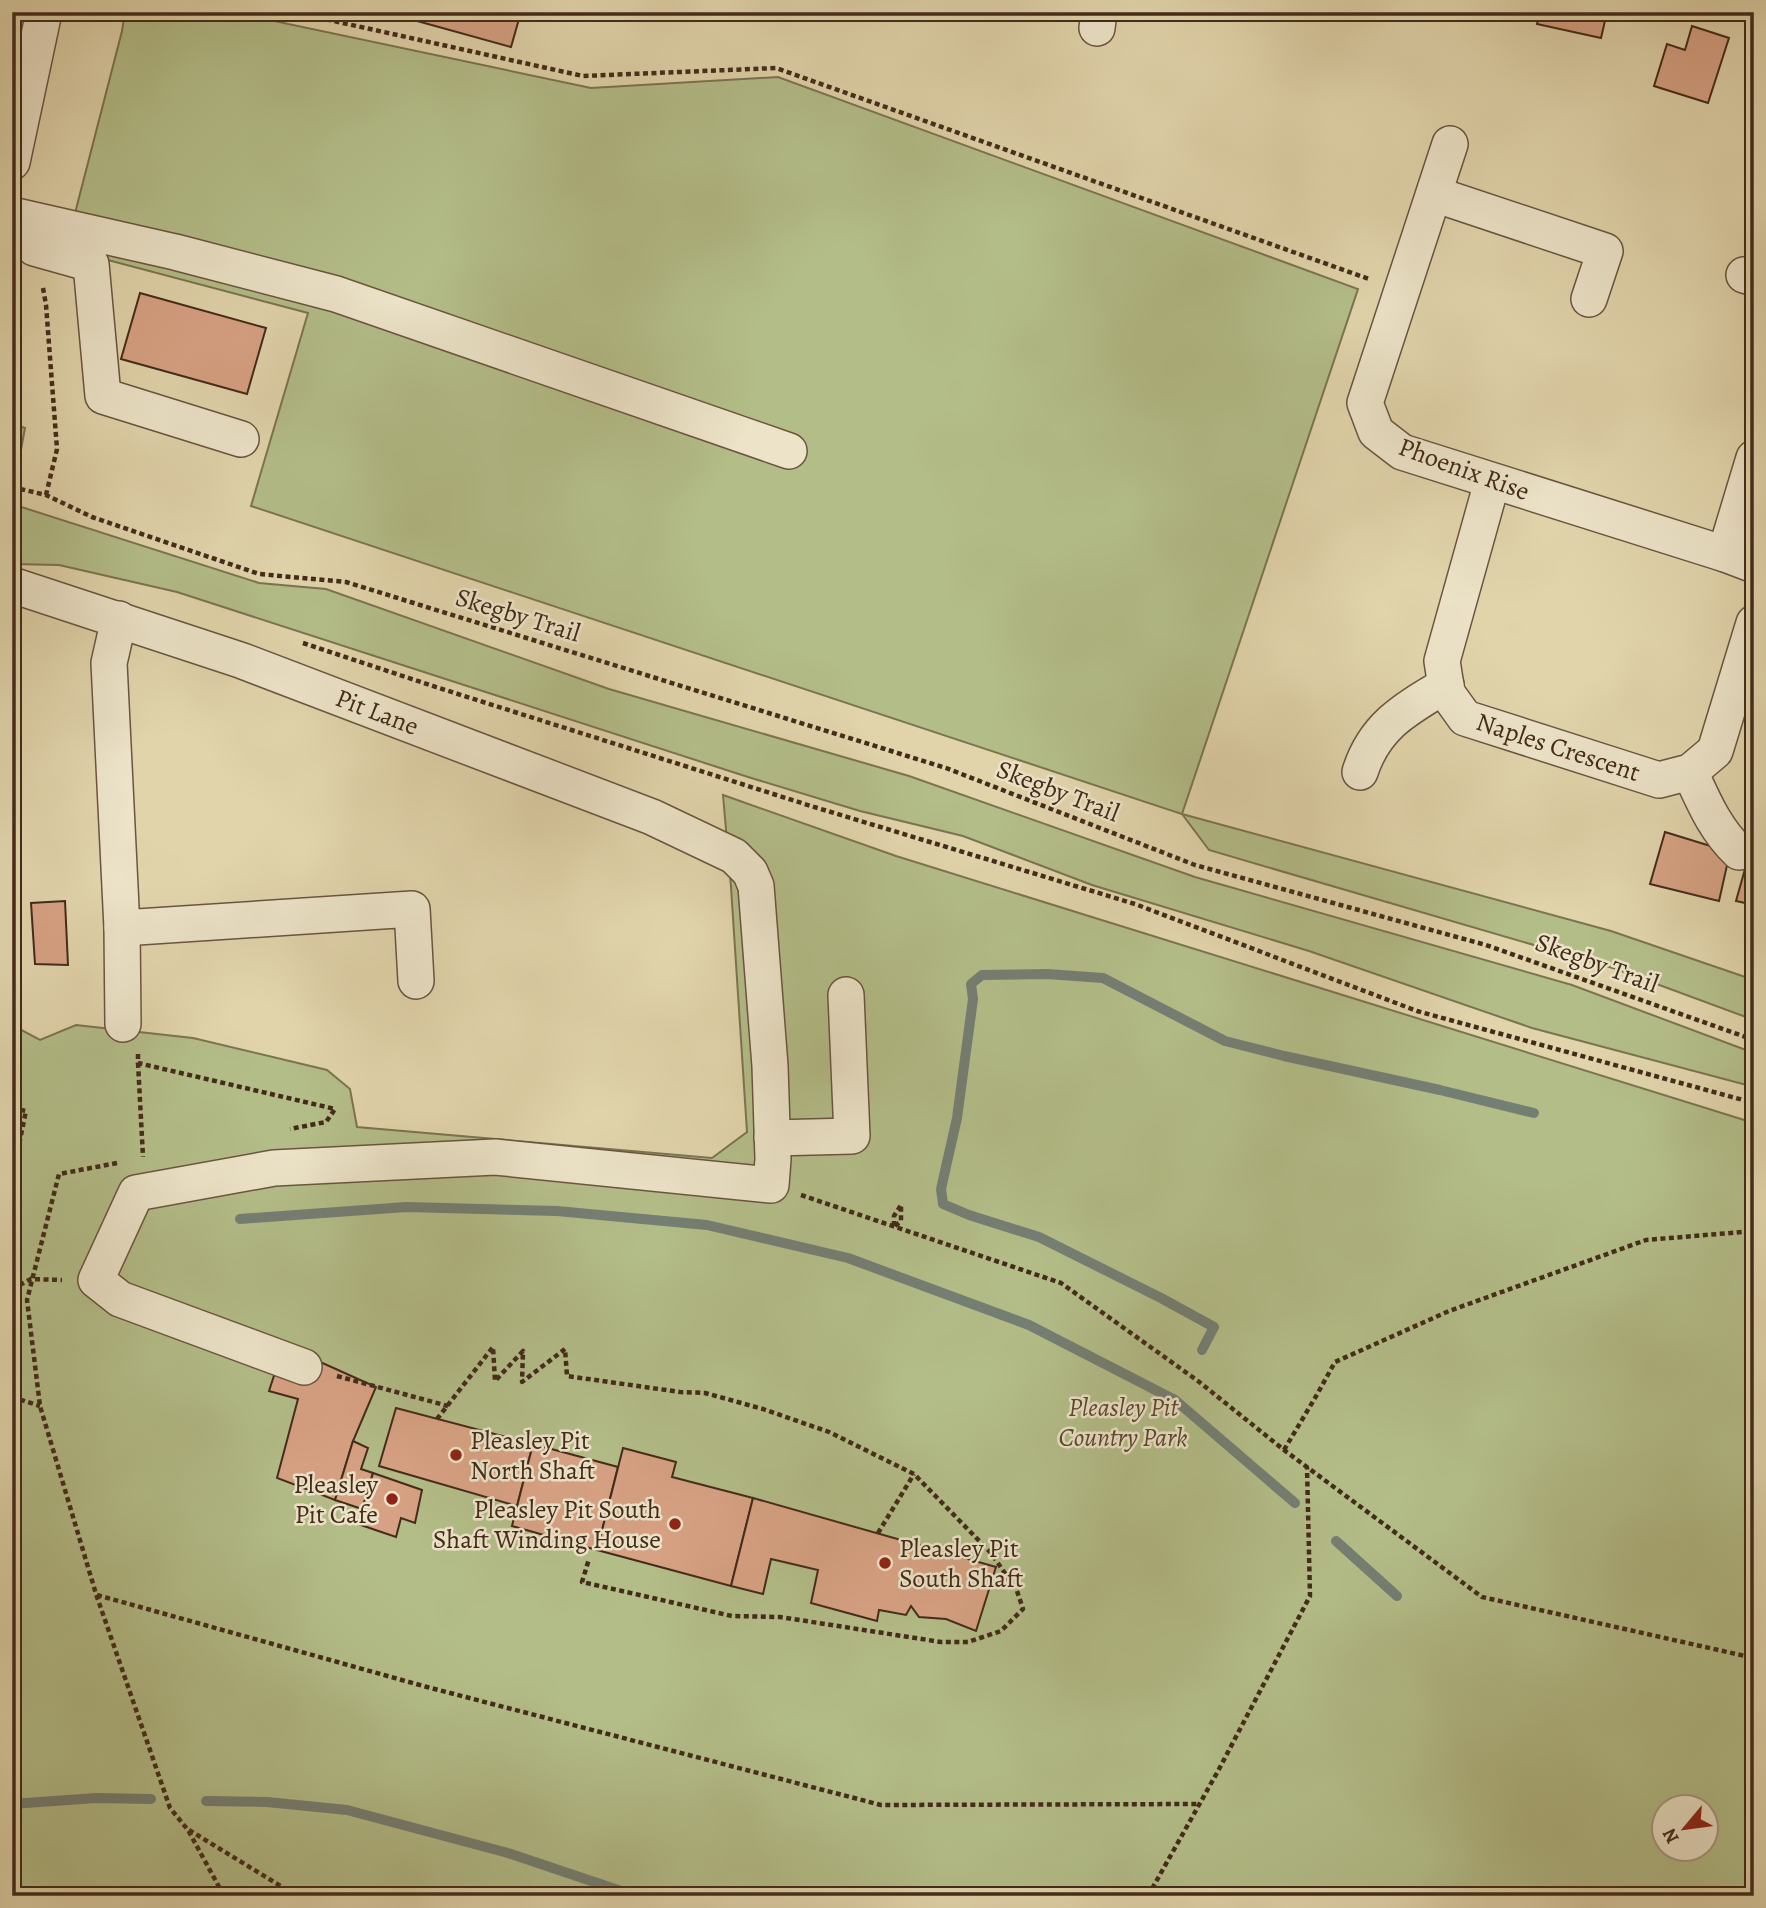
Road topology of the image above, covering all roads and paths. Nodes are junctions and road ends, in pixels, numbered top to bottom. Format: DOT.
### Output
graph roads {
  1 [pos="44,12"];
  2 [pos="293,12"];
  3 [pos="1450,144"];
  4 [pos="12,162"];
  5 [pos="1434,194"];
  6 [pos="12,215"];
  7 [pos="23,236"];
  8 [pos="1401,291"];
  9 [pos="1589,299"];
  10 [pos="241,439"];
  11 [pos="789,451"];
  12 [pos="1754,458"];
  13 [pos="1492,482"];
  14 [pos="12,487"];
  15 [pos="46,495"];
  16 [pos="1739,559"];
  17 [pos="12,585"];
  18 [pos="119,619"];
  19 [pos="1754,623"];
  20 [pos="295,640"];
  21 [pos="1446,685"];
  22 [pos="1360,772"];
  23 [pos="1690,772"];
  24 [pos="1739,852"];
  25 [pos="121,928"];
  26 [pos="416,981"];
  27 [pos="846,995"];
  28 [pos="123,1024"];
  29 [pos="1754,1040"];
  30 [pos="138,1063"];
  31 [pos="1754,1104"];
  32 [pos="12,1108"];
  33 [pos="287,1130"];
  34 [pos="772,1138"];
  35 [pos="156,1155"];
  36 [pos="143,1158"];
  37 [pos="131,1160"];
  38 [pos="119,1163"];
  39 [pos="12,1178"];
  40 [pos="771,1185"];
  41 [pos="1754,1231"];
  42 [pos="31,1279"];
  43 [pos="96,1280"];
  44 [pos="12,1289"];
  45 [pos="304,1367"];
  46 [pos="12,1397"];
  47 [pos="40,1406"];
  48 [pos="448,1406"];
  49 [pos="437,1419"];
  50 [pos="1284,1450"];
  51 [pos="1307,1467"];
  52 [pos="914,1474"];
  53 [pos="878,1534"];
  54 [pos="589,1559"];
  55 [pos="96,1594"];
  56 [pos="1754,1658"];
  57 [pos="1199,1804"];
  58 [pos="188,1830"];
  59 [pos="224,1896"];
  60 [pos="297,1896"];
  61 [pos="1148,1896"];
  1 -- 4 [label="street"];
  2 -- 8 [label="path"];
  3 -- 5 [label="street, Phoenix Rise"];
  5 -- 8 [label="street, Phoenix Rise"];
  5 -- 9 [label="street"];
  6 -- 11 [label="street"];
  7 -- 10 [label="street"];
  7 -- 15 [label="path"];
  8 -- 13 [label="street, Phoenix Rise"];
  12 -- 16 [label="street"];
  13 -- 16 [label="street, Phoenix Rise"];
  13 -- 21 [label="street, Naples Crescent"];
  14 -- 15 [label="path"];
  15 -- 29 [label="path, Skegby Trail"];
  17 -- 18 [label="street, Pit Lane"];
  18 -- 25 [label="street"];
  18 -- 34 [label="street, Pit Lane"];
  19 -- 23 [label="street"];
  20 -- 31 [label="path"];
  21 -- 22 [label="street"];
  21 -- 23 [label="street, Naples Crescent"];
  23 -- 24 [label="street"];
  25 -- 26 [label="street"];
  25 -- 28 [label="street"];
  27 -- 34 [label="street"];
  28 -- 30 [label="path"];
  30 -- 33 [label="path"];
  30 -- 36 [label="path"];
  32 -- 39 [label="path"];
  34 -- 40 [label="street"];
  35 -- 36 [label="path"];
  36 -- 37 [label="path"];
  38 -- 42 [label="path"];
  40 -- 43 [label="street"];
  40 -- 50 [label="path"];
  41 -- 50 [label="path"];
  42 -- 43 [label="path"];
  42 -- 44 [label="path"];
  42 -- 47 [label="path"];
  43 -- 45 [label="street"];
  45 -- 48 [label="path"];
  46 -- 47 [label="path"];
  47 -- 55 [label="path"];
  48 -- 49 [label="path"];
  48 -- 52 [label="path"];
  50 -- 51 [label="path"];
  51 -- 56 [label="path"];
  51 -- 57 [label="path"];
  52 -- 53 [label="path"];
  52 -- 54 [label="path"];
  55 -- 57 [label="path"];
  55 -- 58 [label="path"];
  57 -- 61 [label="path"];
  58 -- 59 [label="path"];
  58 -- 60 [label="path"];
}
